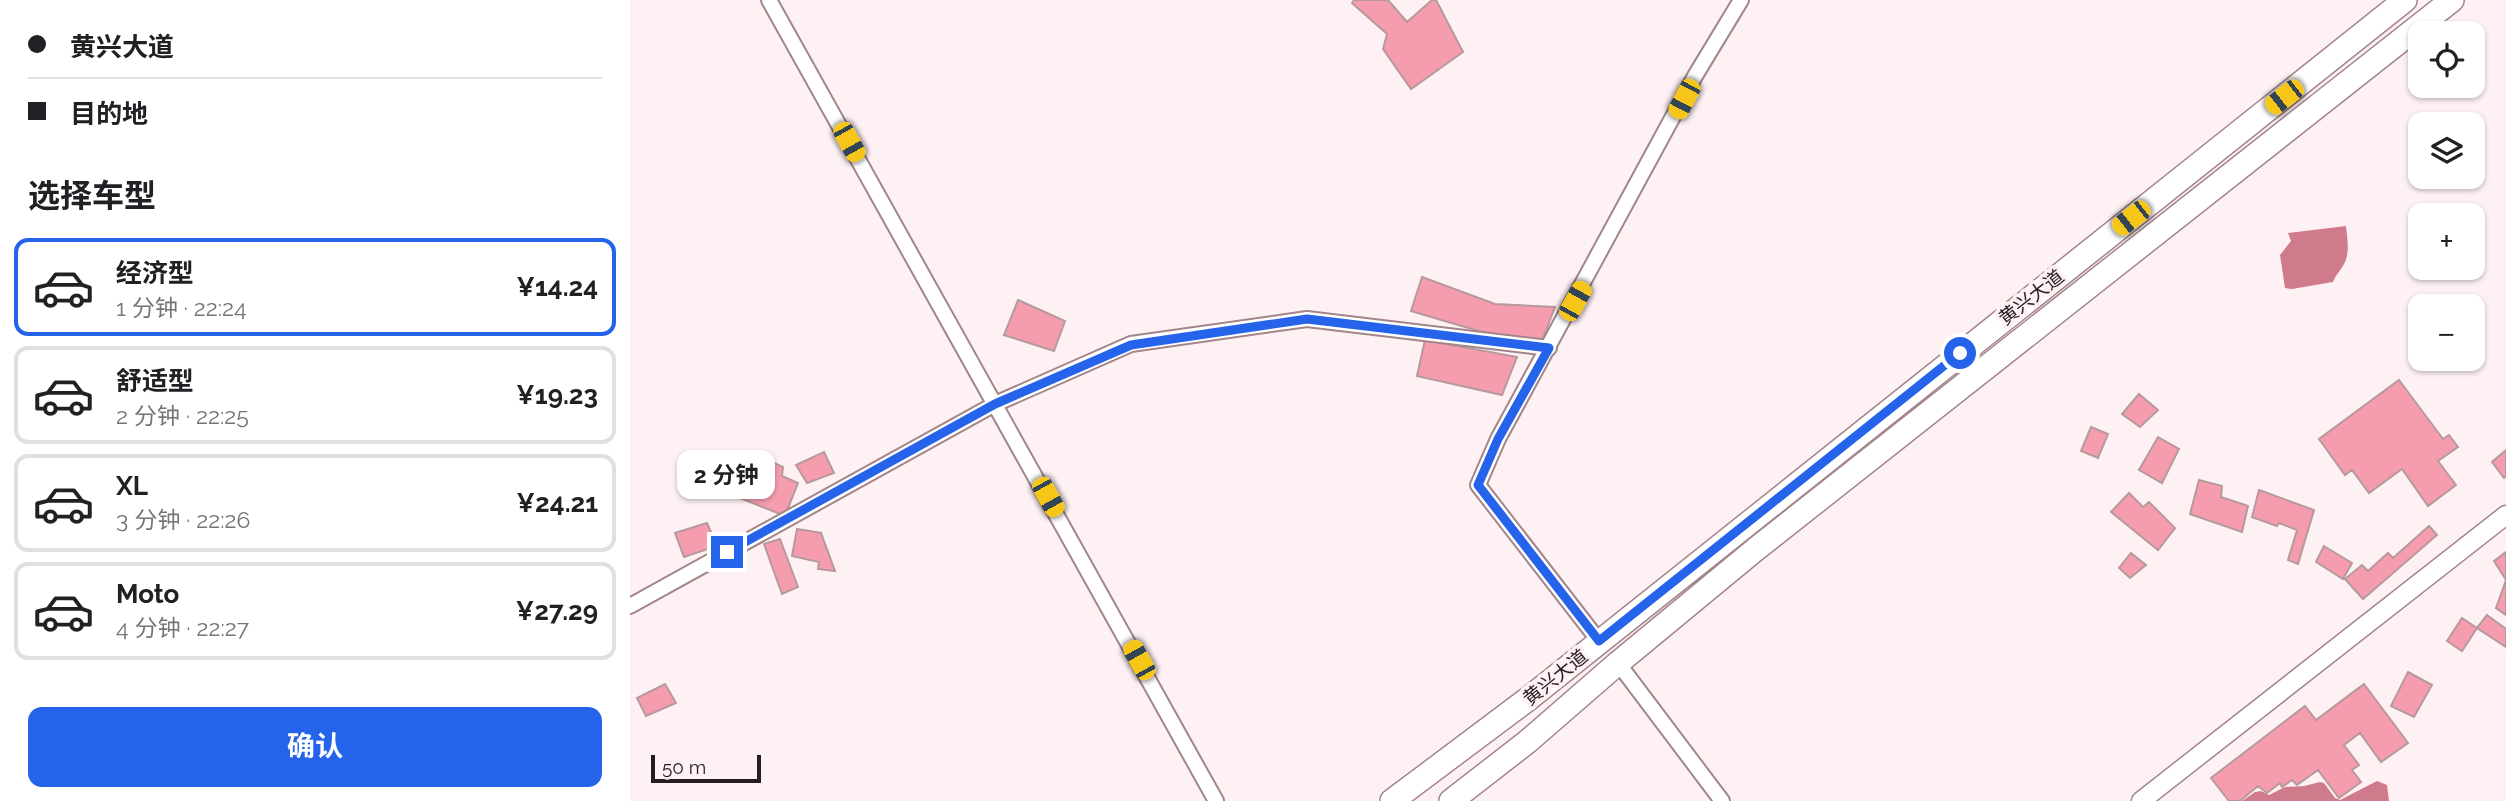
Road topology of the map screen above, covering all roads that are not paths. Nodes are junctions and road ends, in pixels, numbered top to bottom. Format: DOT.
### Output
graph roads {
  1 [pos="769,0"];
  2 [pos="1741,0"];
  3 [pos="2405,0"];
  4 [pos="2452,0"];
  5 [pos="1549,348"];
  6 [pos="995,404"];
  7 [pos="2506,515"];
  8 [pos="630,606"];
  9 [pos="1599,641"];
  10 [pos="1618,663"];
  11 [pos="1216,801"];
  12 [pos="1392,801"];
  13 [pos="1451,801"];
  14 [pos="1722,801"];
  15 [pos="2141,801"];
  1 -- 6 [label="street"];
  2 -- 5 [label="street"];
  3 -- 9 [label="highway, 黄兴大道"];
  4 -- 10 [label="highway, 黄兴大道"];
  5 -- 6 [label="street"];
  5 -- 9 [label="street"];
  6 -- 8 [label="street"];
  6 -- 11 [label="street"];
  7 -- 15 [label="street"];
  9 -- 12 [label="highway, 黄兴大道"];
  10 -- 13 [label="highway, 黄兴大道"];
  10 -- 14 [label="street"];
}
